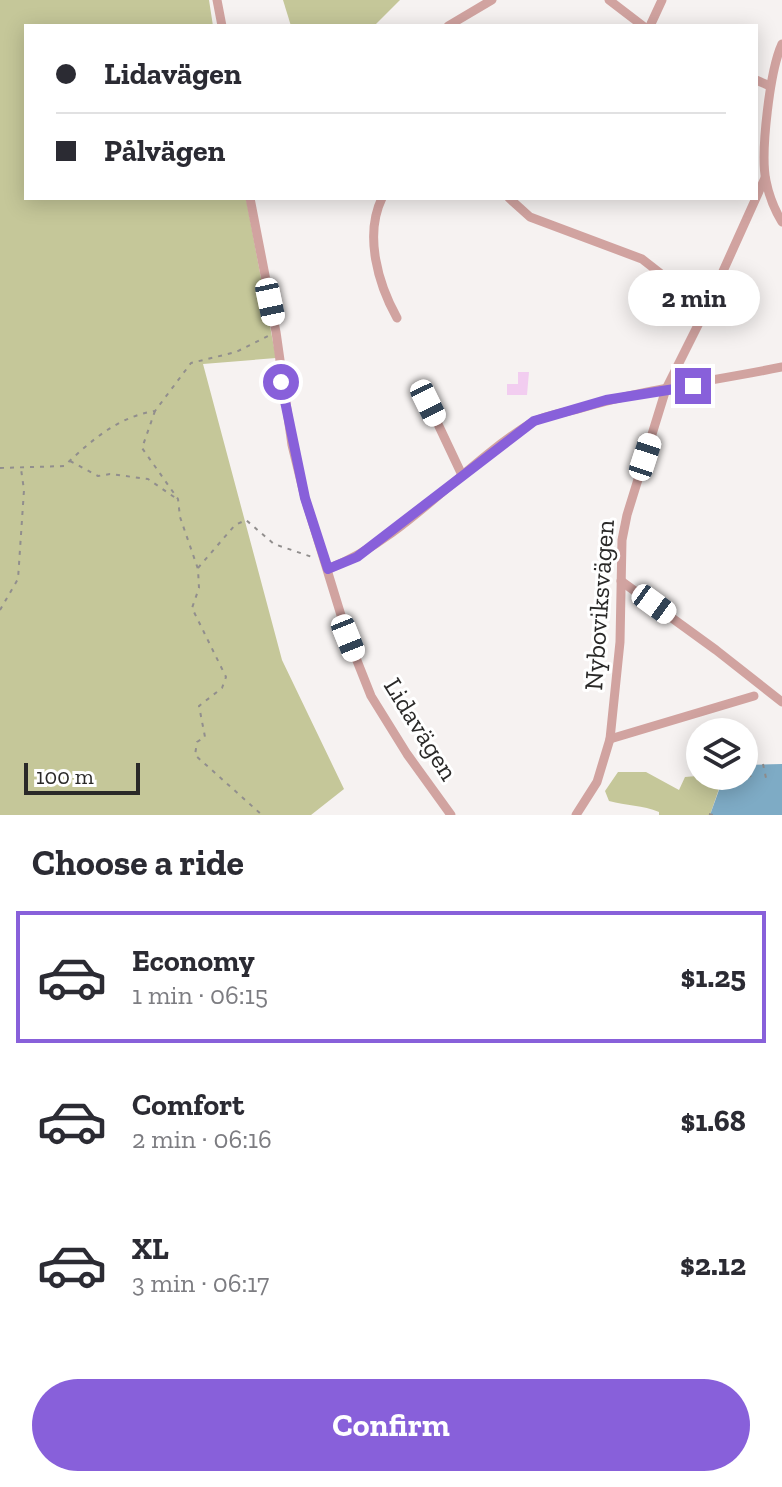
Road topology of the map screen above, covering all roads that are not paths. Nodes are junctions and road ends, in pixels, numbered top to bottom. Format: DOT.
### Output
graph roads {
  1 [pos="217,0"];
  2 [pos="492,0"];
  3 [pos="609,0"];
  4 [pos="662,0"];
  5 [pos="222,24"];
  6 [pos="451,24"];
  7 [pos="640,24"];
  8 [pos="651,24"];
  9 [pos="782,44"];
  10 [pos="758,81"];
  11 [pos="770,86"];
  12 [pos="765,178"];
  13 [pos="758,194"];
  14 [pos="250,200"];
  15 [pos="382,200"];
  16 [pos="511,200"];
  17 [pos="755,200"];
  18 [pos="782,222"];
  19 [pos="706,309"];
  20 [pos="397,318"];
  21 [pos="782,367"];
  22 [pos="666,389"];
  23 [pos="428,403"];
  24 [pos="462,475"];
  25 [pos="328,569"];
  26 [pos="621,581"];
  27 [pos="754,696"];
  28 [pos="782,702"];
  29 [pos="610,739"];
  30 [pos="451,815"];
  31 [pos="576,815"];
  1 -- 5 [label="street"];
  2 -- 6 [label="street"];
  3 -- 7 [label="street"];
  4 -- 8 [label="street"];
  9 -- 11 [label="street"];
  10 -- 11 [label="street"];
  11 -- 12 [label="street"];
  12 -- 13 [label="street, Nyboviksvägen"];
  12 -- 18 [label="street"];
  14 -- 25 [label="street, Lidavägen"];
  15 -- 20 [label="street"];
  16 -- 19 [label="street"];
  17 -- 19 [label="street, Nyboviksvägen"];
  19 -- 22 [label="street, Nyboviksvägen"];
  21 -- 22 [label="street"];
  22 -- 24 [label="street"];
  22 -- 26 [label="street, Nyboviksvägen"];
  23 -- 24 [label="street"];
  24 -- 25 [label="street"];
  25 -- 30 [label="street, Lidavägen"];
  26 -- 28 [label="street"];
  26 -- 29 [label="street, Nyboviksvägen"];
  27 -- 29 [label="street"];
  29 -- 31 [label="street, Nyboviksvägen"];
}
